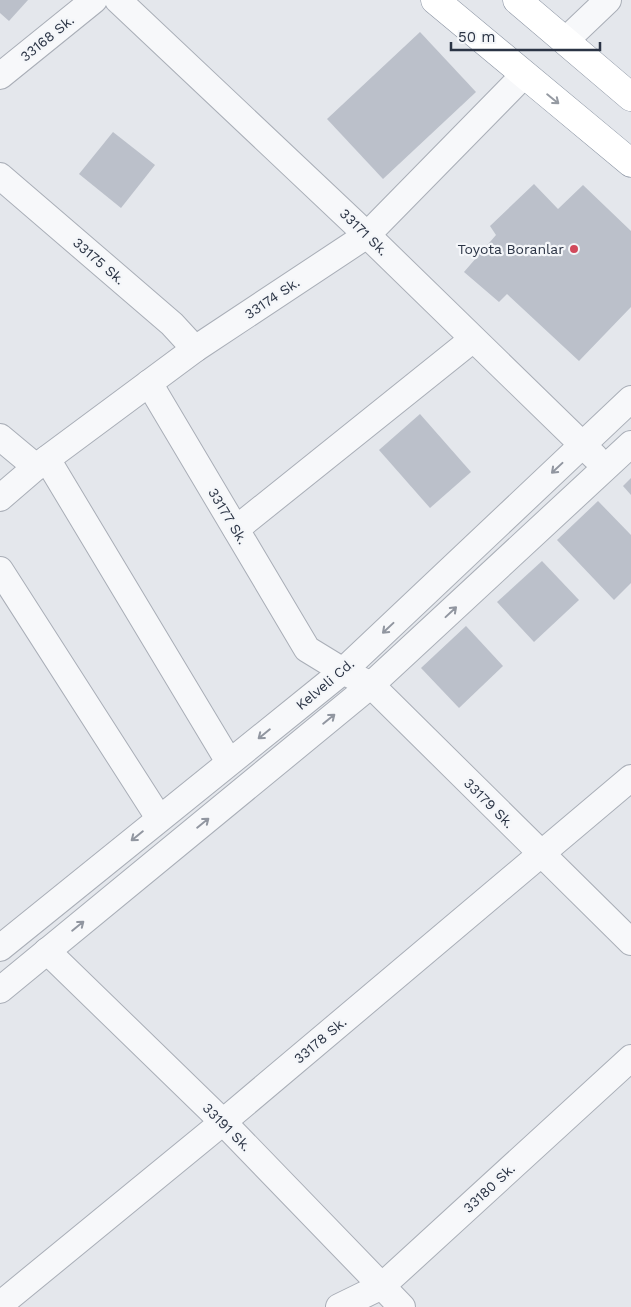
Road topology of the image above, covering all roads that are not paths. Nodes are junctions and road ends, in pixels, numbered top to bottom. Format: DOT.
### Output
graph roads {
  1 [pos="94,0"];
  2 [pos="118,0"];
  3 [pos="435,0"];
  4 [pos="517,0"];
  5 [pos="608,0"];
  6 [pos="565,41"];
  7 [pos="524,75"];
  8 [pos="0,76"];
  9 [pos="631,96"];
  10 [pos="631,163"];
  11 [pos="4,188"];
  12 [pos="366,235"];
  13 [pos="473,339"];
  14 [pos="195,349"];
  15 [pos="149,383"];
  16 [pos="631,399"];
  17 [pos="0,437"];
  18 [pos="582,444"];
  19 [pos="631,444"];
  20 [pos="42,463"];
  21 [pos="607,468"];
  22 [pos="0,498"];
  23 [pos="236,529"];
  24 [pos="0,570"];
  25 [pos="307,649"];
  26 [pos="343,671"];
  27 [pos="371,685"];
  28 [pos="229,762"];
  29 [pos="631,778"];
  30 [pos="159,818"];
  31 [pos="540,853"];
  32 [pos="631,942"];
  33 [pos="0,948"];
  34 [pos="47,951"];
  35 [pos="0,990"];
  36 [pos="631,1058"];
  37 [pos="223,1122"];
  38 [pos="382,1286"];
  39 [pos="7,1298"];
  40 [pos="339,1307"];
  41 [pos="402,1307"];
  1 -- 8 [label="street, 33168 Sk."];
  2 -- 12 [label="street, 33171 Sk."];
  3 -- 7 [label="highway"];
  4 -- 6 [label="highway"];
  5 -- 6 [label="street"];
  6 -- 9 [label="highway"];
  7 -- 10 [label="highway, one-way"];
  7 -- 12 [label="street, 33174 Sk."];
  11 -- 14 [label="street, 33175 Sk."];
  12 -- 13 [label="street, 33171 Sk."];
  12 -- 14 [label="street, 33174 Sk."];
  13 -- 18 [label="street, 33171 Sk."];
  13 -- 23 [label="street"];
  14 -- 15 [label="street, 33174 Sk."];
  15 -- 20 [label="street, 33174 Sk."];
  15 -- 23 [label="street, 33177 Sk."];
  16 -- 18 [label="street, Kelveli Cd."];
  17 -- 20 [label="street"];
  18 -- 21 [label="street, 33171 Sk."];
  18 -- 26 [label="street, Kelveli Cd., one-way"];
  19 -- 21 [label="street"];
  20 -- 22 [label="street, 33174 Sk."];
  20 -- 28 [label="street"];
  27 -- 21 [label="street, one-way"];
  23 -- 25 [label="street, 33177 Sk."];
  24 -- 30 [label="street"];
  25 -- 26 [label="street, 33179 Sk."];
  26 -- 27 [label="street, 33179 Sk."];
  26 -- 28 [label="street, Kelveli Cd., one-way"];
  27 -- 31 [label="street, 33179 Sk."];
  34 -- 27 [label="street, one-way"];
  28 -- 30 [label="street, Kelveli Cd."];
  29 -- 31 [label="street, 33178 Sk."];
  30 -- 33 [label="street, Kelveli Cd., one-way"];
  31 -- 32 [label="street, 33179 Sk."];
  31 -- 37 [label="street, 33178 Sk."];
  34 -- 35 [label="street"];
  34 -- 37 [label="street, 33191 Sk."];
  36 -- 38 [label="street, 33180 Sk."];
  37 -- 38 [label="street, 33191 Sk."];
  37 -- 39 [label="street, 33178 Sk."];
  38 -- 40 [label="street, 33180 Sk."];
  38 -- 41 [label="street, 33191 Sk."];
}
